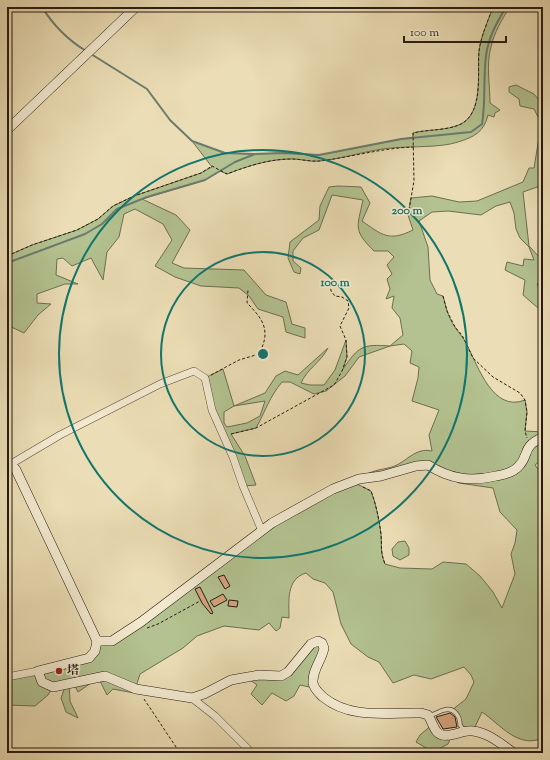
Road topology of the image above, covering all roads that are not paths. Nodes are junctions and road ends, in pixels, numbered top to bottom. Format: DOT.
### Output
graph roads {
  1 [pos="136,7"];
  2 [pos="7,130"];
  3 [pos="543,437"];
  4 [pos="9,464"];
  5 [pos="262,531"];
  6 [pos="97,641"];
  7 [pos="38,670"];
  8 [pos="7,677"];
  9 [pos="192,698"];
  10 [pos="428,715"];
  11 [pos="466,731"];
  12 [pos="250,753"];
  13 [pos="514,753"];
  1 -- 2 [label="street"];
  3 -- 5 [label="street"];
  4 -- 5 [label="street"];
  4 -- 6 [label="street"];
  5 -- 6 [label="street"];
  6 -- 7 [label="street"];
  7 -- 8 [label="street"];
  7 -- 9 [label="street"];
  9 -- 10 [label="street"];
  9 -- 12 [label="street"];
  10 -- 11 [label="street"];
  10 -- 11 [label="lane"];
  11 -- 13 [label="street"];
}
